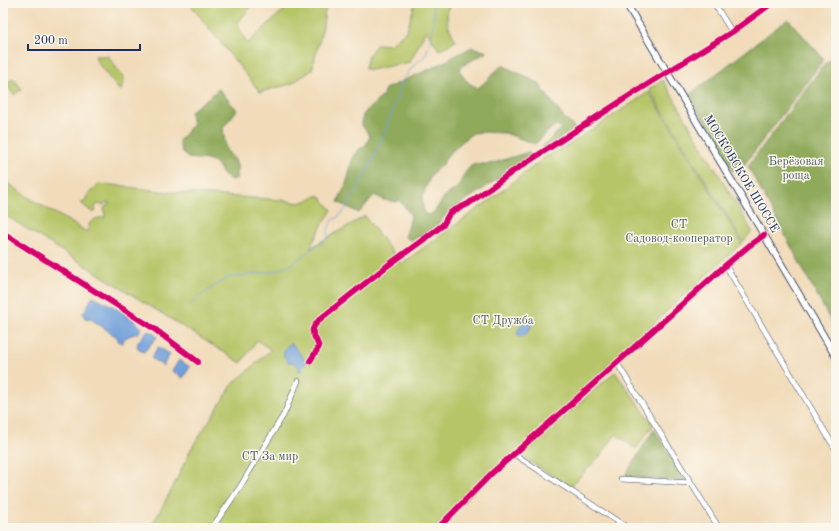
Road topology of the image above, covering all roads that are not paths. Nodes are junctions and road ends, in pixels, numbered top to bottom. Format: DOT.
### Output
graph roads {
  1 [pos="626,3"];
  2 [pos="714,3"];
  3 [pos="772,3"];
  4 [pos="732,32"];
  5 [pos="667,72"];
  6 [pos="3,233"];
  7 [pos="764,235"];
  8 [pos="726,266"];
  9 [pos="836,357"];
  10 [pos="310,361"];
  11 [pos="198,362"];
  12 [pos="617,363"];
  13 [pos="298,381"];
  14 [pos="836,450"];
  15 [pos="514,454"];
  16 [pos="621,479"];
  17 [pos="691,484"];
  18 [pos="212,528"];
  19 [pos="438,528"];
  20 [pos="628,528"];
  21 [pos="719,528"];
  1 -- 5 [label="main road, МОСКОВСКОЕ ШОССЕ"];
  2 -- 4 [label="street"];
  3 -- 4 [label="street"];
  4 -- 5 [label="street"];
  5 -- 7 [label="main road, МОСКОВСКОЕ ШОССЕ"];
  5 -- 10 [label="street"];
  6 -- 11 [label="street"];
  7 -- 8 [label="street"];
  7 -- 9 [label="main road, МОСКОВСКОЕ ШОССЕ"];
  8 -- 12 [label="street"];
  8 -- 14 [label="street"];
  12 -- 15 [label="street"];
  12 -- 17 [label="street"];
  13 -- 18 [label="street"];
  15 -- 19 [label="street"];
  15 -- 20 [label="street"];
  16 -- 17 [label="street"];
  17 -- 21 [label="street"];
}
